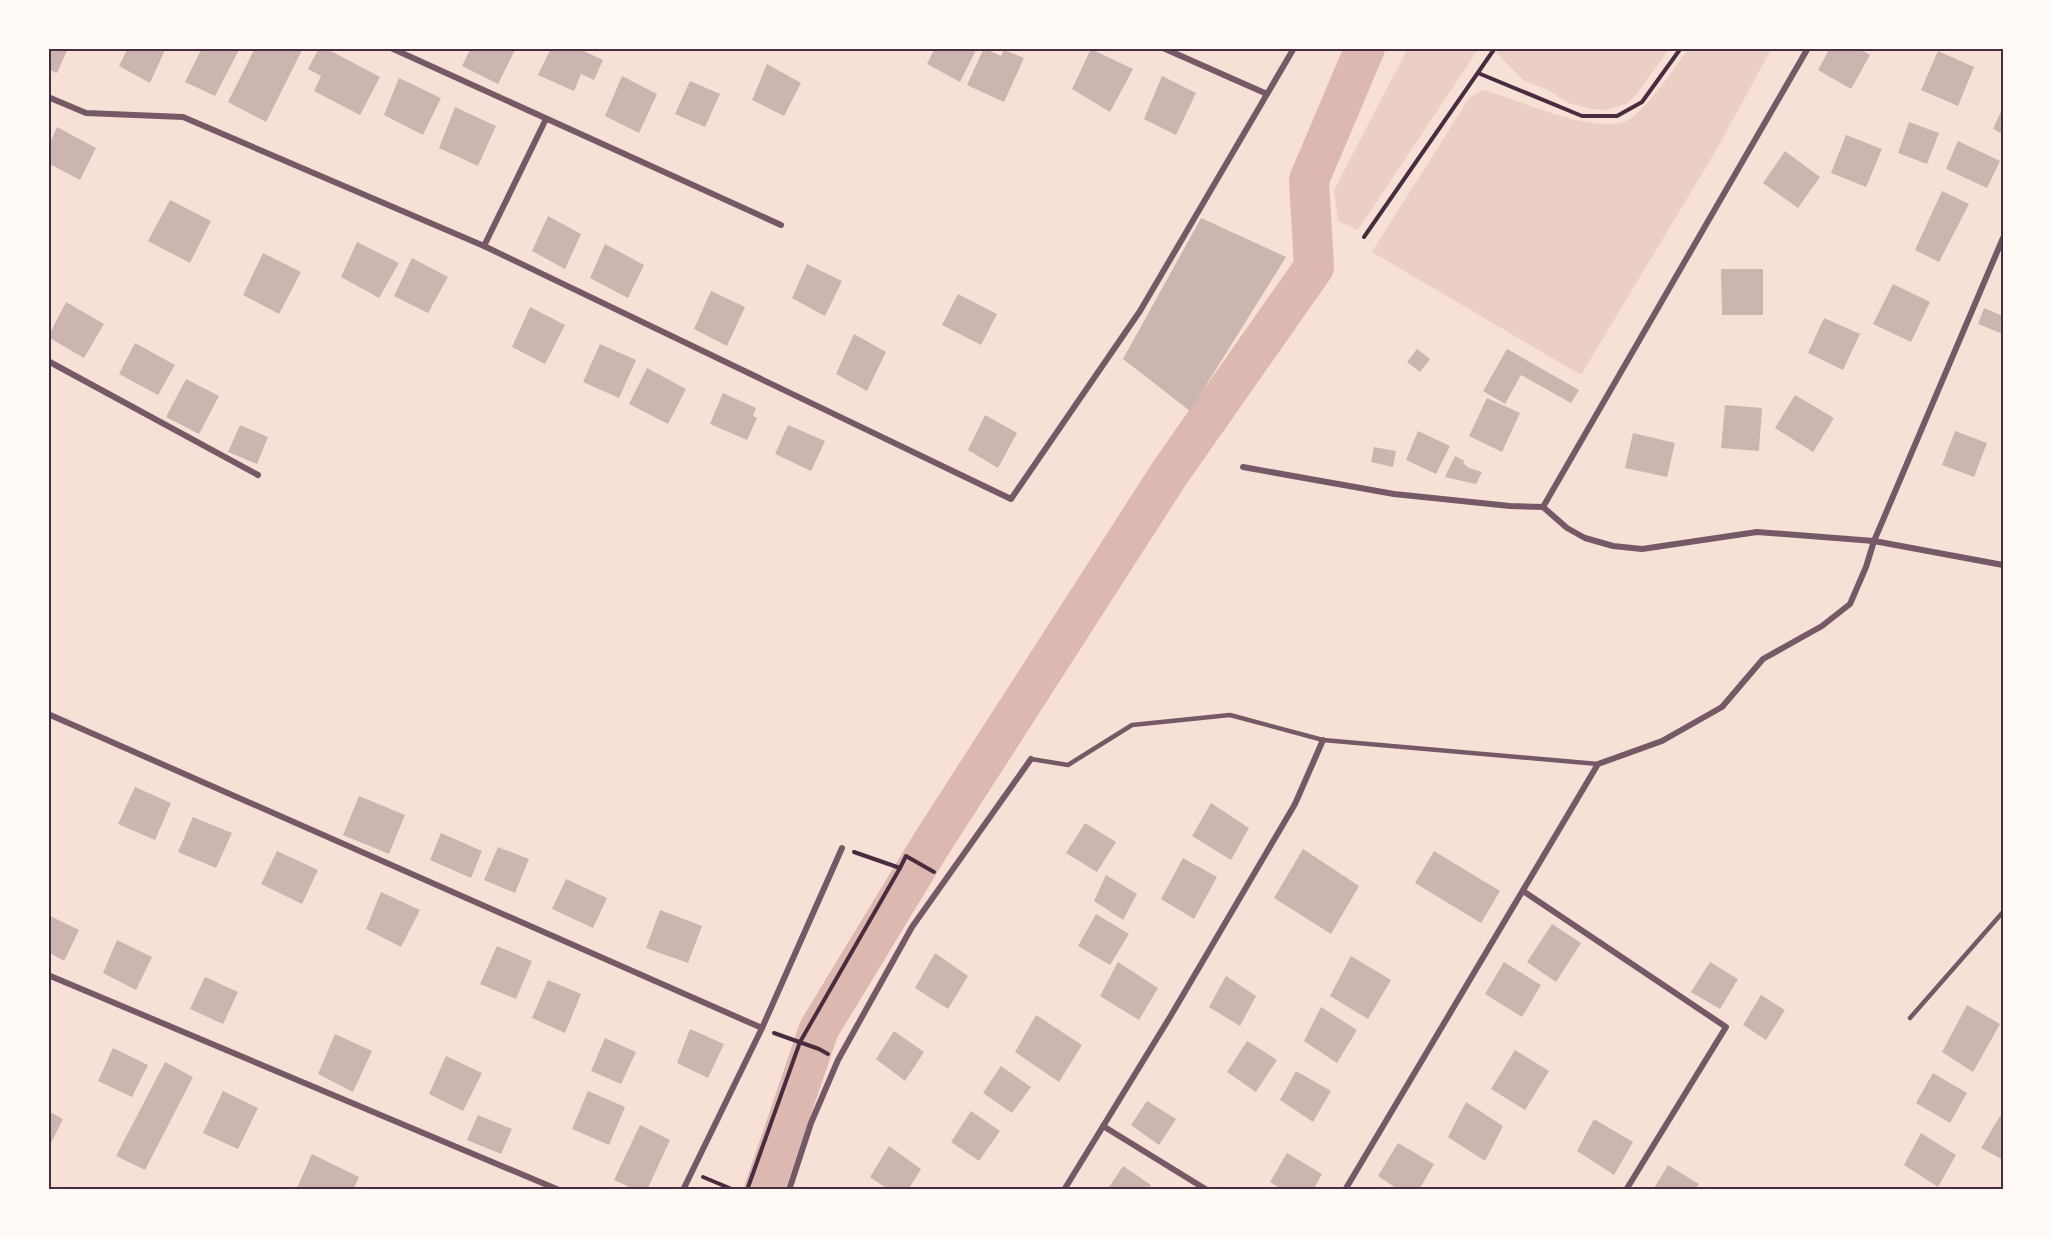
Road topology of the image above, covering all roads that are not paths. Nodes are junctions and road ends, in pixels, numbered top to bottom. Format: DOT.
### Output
graph roads {
  1 [pos="391,48"];
  2 [pos="1162,48"];
  3 [pos="1294,48"];
  4 [pos="1808,48"];
  5 [pos="1267,94"];
  6 [pos="48,97"];
  7 [pos="546,119"];
  8 [pos="781,225"];
  9 [pos="2003,238"];
  10 [pos="484,246"];
  11 [pos="48,361"];
  12 [pos="1243,467"];
  13 [pos="258,475"];
  14 [pos="1543,507"];
  15 [pos="1874,541"];
  16 [pos="2003,565"];
  17 [pos="48,714"];
  18 [pos="1323,740"];
  19 [pos="1031,759"];
  20 [pos="1598,764"];
  21 [pos="842,848"];
  22 [pos="1523,891"];
  23 [pos="2003,912"];
  24 [pos="48,975"];
  25 [pos="1910,1018"];
  26 [pos="762,1028"];
  27 [pos="1103,1126"];
  28 [pos="559,1190"];
  29 [pos="683,1190"];
  30 [pos="789,1190"];
  31 [pos="1064,1190"];
  32 [pos="1208,1190"];
  33 [pos="1345,1190"];
  34 [pos="1626,1190"];
  1 -- 7 [label="street"];
  2 -- 5 [label="street"];
  3 -- 5 [label="street"];
  4 -- 14 [label="street"];
  5 -- 10 [label="street"];
  6 -- 10 [label="street"];
  7 -- 8 [label="street"];
  7 -- 10 [label="street"];
  9 -- 15 [label="street"];
  11 -- 13 [label="street"];
  12 -- 14 [label="street"];
  14 -- 15 [label="street"];
  15 -- 16 [label="street"];
  15 -- 20 [label="street"];
  17 -- 26 [label="street"];
  18 -- 19 [label="lane"];
  18 -- 20 [label="lane"];
  18 -- 27 [label="street"];
  19 -- 30 [label="street"];
  20 -- 22 [label="street"];
  21 -- 26 [label="street"];
  22 -- 33 [label="street"];
  22 -- 34 [label="street"];
  23 -- 25 [label="lane"];
  24 -- 28 [label="street"];
  26 -- 29 [label="street"];
  27 -- 31 [label="street"];
  27 -- 32 [label="street"];
}
